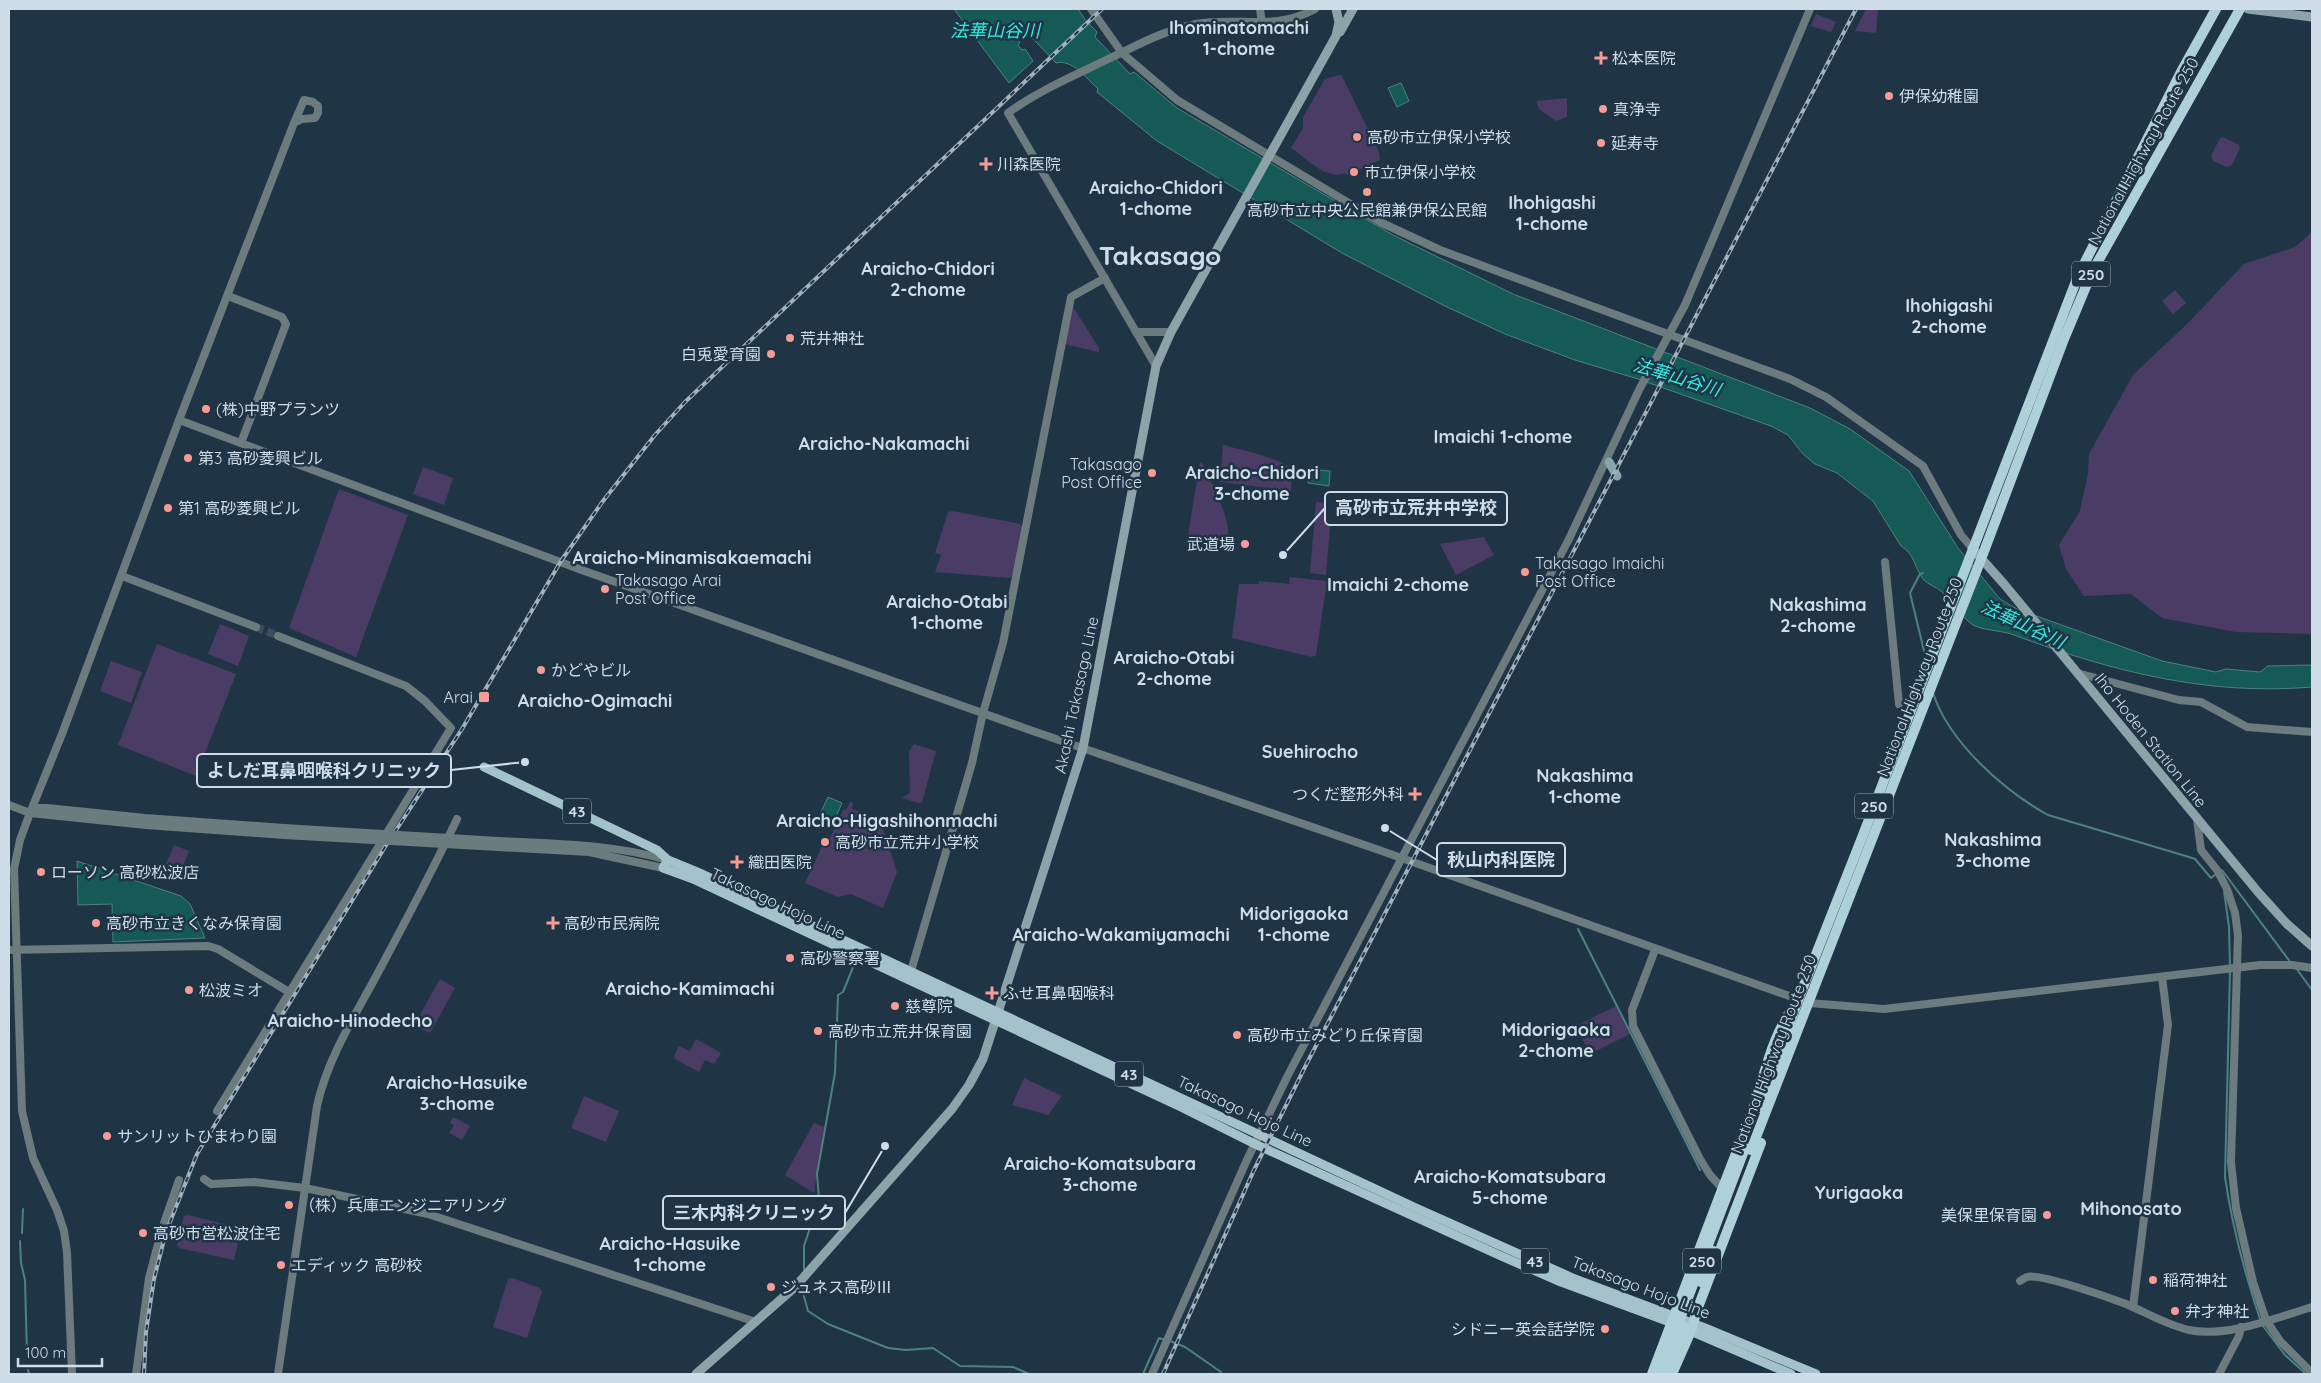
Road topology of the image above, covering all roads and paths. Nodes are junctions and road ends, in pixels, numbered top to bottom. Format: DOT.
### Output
graph roads {
  1 [pos="1091,9"];
  2 [pos="1260,9"];
  3 [pos="1315,9"];
  4 [pos="1336,9"];
  5 [pos="1343,9"];
  6 [pos="1353,9"];
  7 [pos="1810,9"];
  8 [pos="2216,9"];
  9 [pos="2240,9"];
  10 [pos="2248,9"];
  11 [pos="2312,17"];
  12 [pos="1339,22"];
  13 [pos="1262,24"];
  14 [pos="1336,36"];
  15 [pos="1122,53"];
  16 [pos="294,123"];
  17 [pos="1269,158"];
  18 [pos="1105,278"];
  19 [pos="228,296"];
  20 [pos="1136,332"];
  21 [pos="1171,332"];
  22 [pos="1669,334"];
  23 [pos="1156,366"];
  24 [pos="179,420"];
  25 [pos="241,443"];
  26 [pos="1609,462"];
  27 [pos="1616,476"];
  28 [pos="1972,548"];
  29 [pos="1982,558"];
  30 [pos="1885,562"];
  31 [pos="122,576"];
  32 [pos="256,627"];
  33 [pos="278,636"];
  34 [pos="2075,670"];
  35 [pos="1899,704"];
  36 [pos="983,713"];
  37 [pos="2312,732"];
  38 [pos="1083,748"];
  39 [pos="484,767"];
  40 [pos="9,806"];
  41 [pos="30,812"];
  42 [pos="457,819"];
  43 [pos="2197,819"];
  44 [pos="1401,858"];
  45 [pos="666,864"];
  46 [pos="2312,946"];
  47 [pos="12,950"];
  48 [pos="1655,950"];
  49 [pos="2238,968"];
  50 [pos="2312,968"];
  51 [pos="911,972"];
  52 [pos="2162,977"];
  53 [pos="289,992"];
  54 [pos="1798,1000"];
  55 [pos="1809,1003"];
  56 [pos="998,1017"];
  57 [pos="216,1111"];
  58 [pos="1257,1140"];
  59 [pos="1748,1149"];
  60 [pos="204,1178"];
  61 [pos="179,1180"];
  62 [pos="305,1188"];
  63 [pos="1722,1188"];
  64 [pos="2020,1281"];
  65 [pos="2133,1307"];
  66 [pos="2312,1308"];
  67 [pos="2266,1320"];
  68 [pos="756,1322"];
  69 [pos="1670,1324"];
  70 [pos="2241,1327"];
  71 [pos="1690,1332"];
  72 [pos="2312,1373"];
  73 [pos="72,1374"];
  74 [pos="136,1374"];
  75 [pos="278,1374"];
  76 [pos="696,1374"];
  77 [pos="1152,1374"];
  78 [pos="1646,1374"];
  79 [pos="1652,1374"];
  80 [pos="1658,1374"];
  81 [pos="1666,1374"];
  82 [pos="1672,1374"];
  83 [pos="1677,1374"];
  84 [pos="1791,1374"];
  85 [pos="1816,1374"];
  86 [pos="2219,1374"];
  1 -- 15 [label="street"];
  2 -- 13 [label="street"];
  3 -- 13 [label="street"];
  4 -- 12 [label="main road, Akashi Takasago Line"];
  5 -- 12 [label="main road, Akashi Takasago Line"];
  6 -- 14 [label="main road, Akashi Takasago Line"];
  7 -- 22 [label="street"];
  8 -- 28 [label="highway, National Highway Route 250 / 250"];
  9 -- 29 [label="highway, National Highway Route 250 / 250"];
  10 -- 11 [label="main road"];
  12 -- 14 [label="main road, Akashi Takasago Line"];
  13 -- 15 [label="street"];
  14 -- 17 [label="main road, Akashi Takasago Line"];
  15 -- 17 [label="street"];
  15 -- 18 [label="street"];
  16 -- 16 [label="street"];
  16 -- 19 [label="street"];
  17 -- 21 [label="main road, Akashi Takasago Line"];
  17 -- 22 [label="street"];
  18 -- 20 [label="street"];
  18 -- 36 [label="street"];
  19 -- 24 [label="street"];
  19 -- 25 [label="street"];
  20 -- 21 [label="street"];
  20 -- 23 [label="street"];
  21 -- 23 [label="main road, Akashi Takasago Line"];
  22 -- 28 [label="street"];
  22 -- 44 [label="street"];
  23 -- 38 [label="main road, Akashi Takasago Line"];
  24 -- 25 [label="street"];
  24 -- 31 [label="street"];
  25 -- 36 [label="street"];
  26 -- 27 [label="main road"];
  28 -- 29 [label="main road, Iho Hoden Station Line"];
  28 -- 54 [label="highway, National Highway Route 250 / 250"];
  29 -- 34 [label="main road, Iho Hoden Station Line"];
  29 -- 55 [label="highway, National Highway Route 250 / 250"];
  30 -- 35 [label="street"];
  31 -- 32 [label="street"];
  31 -- 41 [label="street"];
  33 -- 53 [label="street"];
  34 -- 37 [label="street"];
  34 -- 43 [label="main road, Iho Hoden Station Line"];
  36 -- 38 [label="street"];
  36 -- 51 [label="street"];
  38 -- 44 [label="street"];
  38 -- 56 [label="main road, Akashi Takasago Line"];
  39 -- 45 [label="main road, Takasago Hojo Line / 43"];
  40 -- 41 [label="street"];
  41 -- 45 [label="street, bridge"];
  41 -- 47 [label="street"];
  42 -- 62 [label="street"];
  43 -- 46 [label="main road, Iho Hoden Station Line"];
  43 -- 49 [label="street"];
  44 -- 48 [label="street"];
  44 -- 58 [label="street"];
  45 -- 51 [label="main road, Takasago Hojo Line / 43"];
  45 -- 56 [label="main road, Takasago Hojo Line / 43"];
  47 -- 53 [label="street"];
  47 -- 73 [label="street"];
  48 -- 54 [label="street"];
  48 -- 63 [label="street"];
  49 -- 50 [label="street"];
  49 -- 52 [label="street"];
  49 -- 67 [label="street"];
  51 -- 56 [label="main road, Takasago Hojo Line / 43"];
  52 -- 55 [label="street"];
  52 -- 65 [label="street"];
  53 -- 57 [label="street"];
  54 -- 55 [label="street"];
  54 -- 59 [label="highway, National Highway Route 250 / 250"];
  54 -- 63 [label="highway, 250"];
  55 -- 59 [label="highway, National Highway Route 250 / 250"];
  55 -- 71 [label="highway, 250"];
  56 -- 58 [label="main road, Takasago Hojo Line / 43"];
  56 -- 68 [label="main road, Akashi Takasago Line"];
  58 -- 69 [label="main road, Takasago Hojo Line / 43"];
  58 -- 77 [label="street"];
  59 -- 80 [label="highway, National Highway Route 250 / 250, bridge"];
  59 -- 81 [label="highway, National Highway Route 250 / 250, bridge"];
  60 -- 62 [label="street"];
  61 -- 74 [label="street"];
  62 -- 68 [label="street"];
  62 -- 75 [label="street"];
  63 -- 69 [label="highway, 250"];
  64 -- 65 [label="street"];
  65 -- 70 [label="street"];
  66 -- 67 [label="street"];
  67 -- 70 [label="street"];
  67 -- 72 [label="street"];
  68 -- 76 [label="main road, Akashi Takasago Line"];
  69 -- 71 [label="main road, Takasago Hojo Line / 43"];
  69 -- 78 [label="highway"];
  69 -- 79 [label="highway, 250"];
  70 -- 86 [label="street"];
  71 -- 82 [label="highway, 250"];
  71 -- 83 [label="highway"];
  71 -- 84 [label="main road, Takasago Hojo Line / 43"];
  71 -- 85 [label="main road, Takasago Hojo Line / 43"];
}
